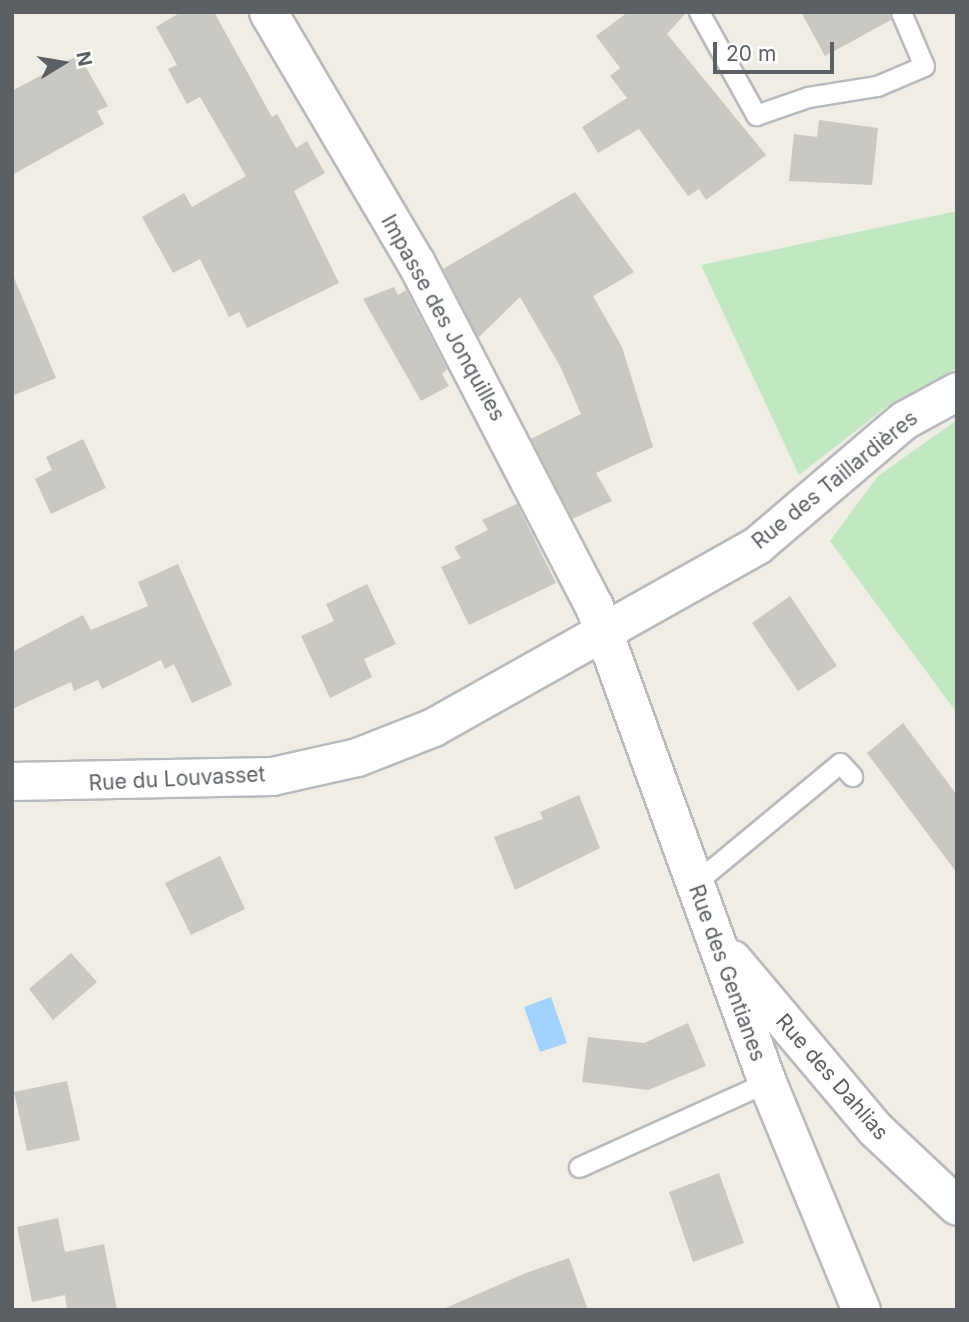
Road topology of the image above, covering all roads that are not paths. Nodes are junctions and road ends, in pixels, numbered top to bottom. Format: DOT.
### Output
graph roads {
  1 [pos="268,12"];
  2 [pos="699,12"];
  3 [pos="901,12"];
  4 [pos="957,391"];
  5 [pos="604,632"];
  6 [pos="852,776"];
  7 [pos="12,781"];
  8 [pos="695,883"];
  9 [pos="716,940"];
  10 [pos="766,1082"];
  11 [pos="579,1167"];
  12 [pos="957,1206"];
  13 [pos="861,1310"];
  1 -- 5 [label="street, Impasse des Jonquilles"];
  2 -- 3 [label="lane"];
  4 -- 5 [label="street, Rue des Taillardières"];
  5 -- 7 [label="street, Rue du Louvasset"];
  5 -- 8 [label="street, Rue des Gentianes"];
  6 -- 8 [label="lane"];
  8 -- 9 [label="street, Rue des Gentianes"];
  9 -- 10 [label="street, Rue des Gentianes"];
  9 -- 12 [label="street, Rue des Dahlias"];
  10 -- 11 [label="lane"];
  10 -- 13 [label="street, Rue des Gentianes"];
}
